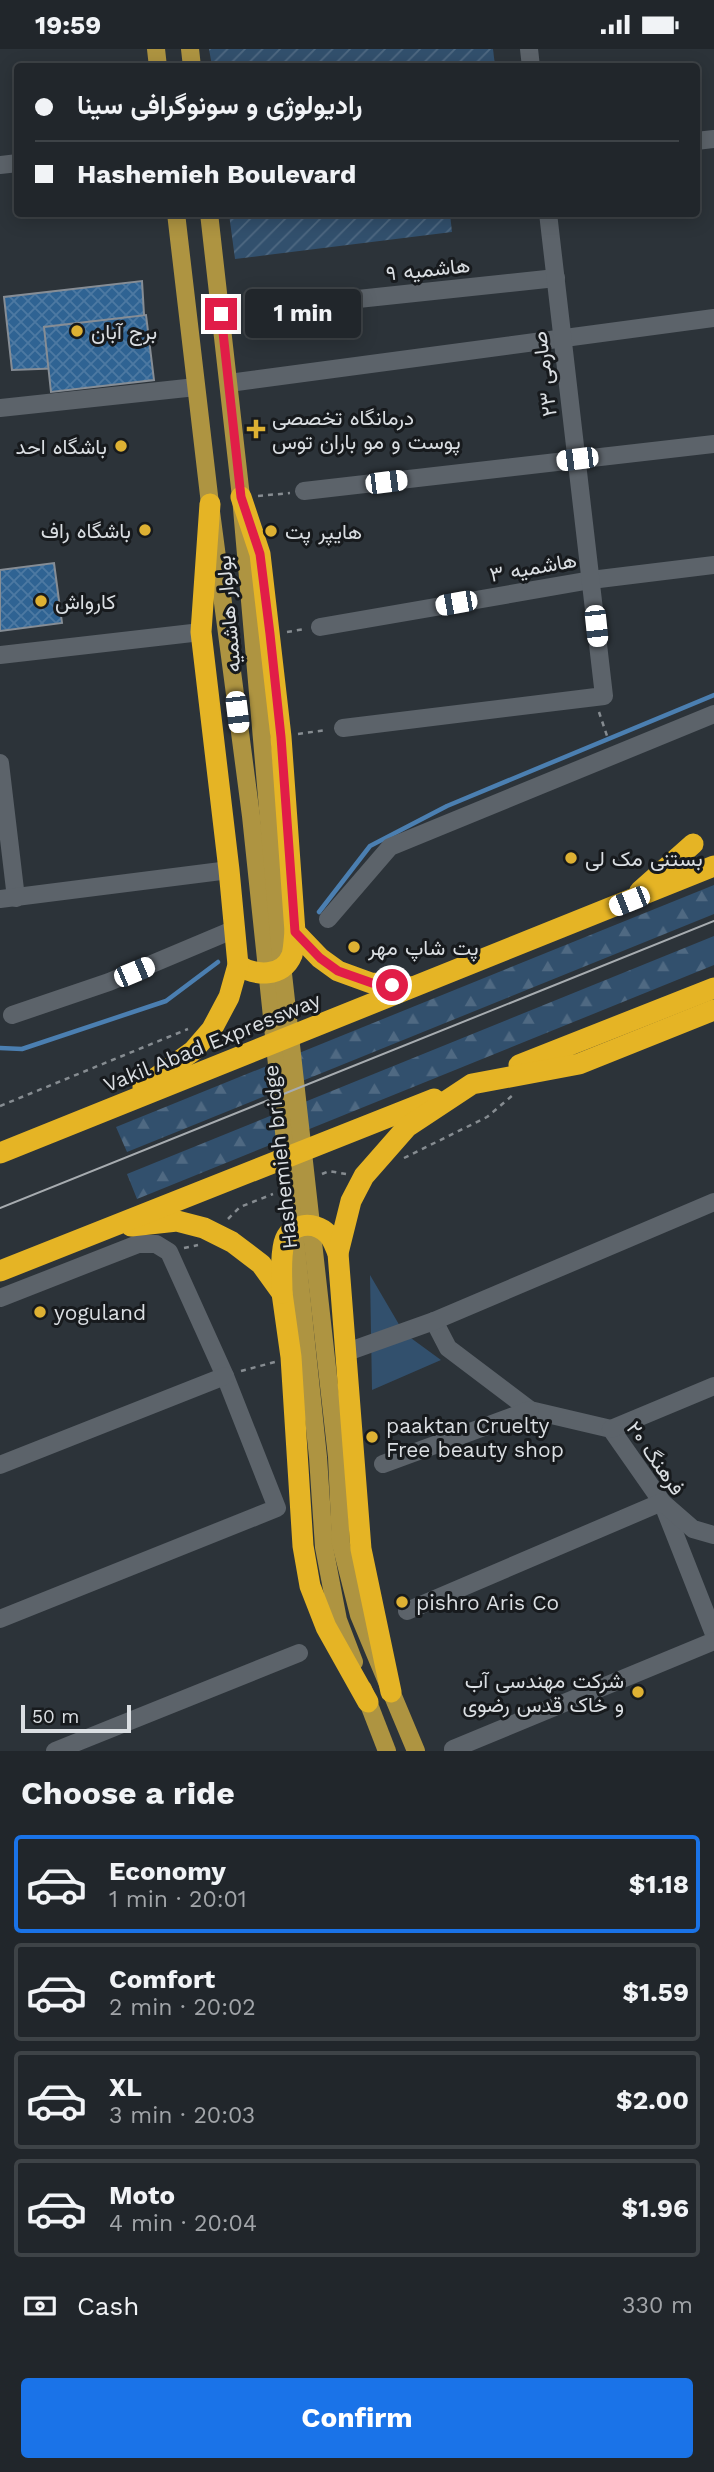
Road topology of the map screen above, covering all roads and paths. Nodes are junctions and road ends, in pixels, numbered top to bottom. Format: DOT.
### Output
graph roads {
  1 [pos="176,217"];
  2 [pos="209,217"];
  3 [pos="548,217"];
  4 [pos="556,278"];
  5 [pos="273,308"];
  6 [pos="221,314"];
  7 [pos="714,318"];
  8 [pos="563,339"];
  9 [pos="229,383"];
  10 [pos="196,387"];
  11 [pos="0,408"];
  12 [pos="714,444"];
  13 [pos="577,459"];
  14 [pos="304,491"];
  15 [pos="241,497"];
  16 [pos="210,504"];
  17 [pos="714,565"];
  18 [pos="592,580"];
  19 [pos="320,627"];
  20 [pos="201,632"];
  21 [pos="270,634"];
  22 [pos="0,655"];
  23 [pos="599,697"];
  24 [pos="714,714"];
  25 [pos="343,728"];
  26 [pos="281,737"];
  27 [pos="614,755"];
  28 [pos="0,763"];
  29 [pos="260,813"];
  30 [pos="693,843"];
  31 [pos="714,866"];
  32 [pos="229,870"];
  33 [pos="8,899"];
  34 [pos="629,901"];
  35 [pos="328,919"];
  36 [pos="235,929"];
  37 [pos="295,932"];
  38 [pos="238,965"];
  39 [pos="413,988"];
  40 [pos="714,988"];
  41 [pos="714,1010"];
  42 [pos="12,1016"];
  43 [pos="197,1021"];
  44 [pos="472,1084"];
  45 [pos="0,1106"];
  46 [pos="117,1106"];
  47 [pos="0,1153"];
  48 [pos="714,1202"];
  49 [pos="104,1229"];
  50 [pos="338,1253"];
  51 [pos="0,1271"];
  52 [pos="282,1293"];
  53 [pos="0,1298"];
  54 [pos="434,1321"];
  55 [pos="347,1352"];
  56 [pos="292,1357"];
  57 [pos="225,1376"];
  58 [pos="714,1386"];
  59 [pos="530,1410"];
  60 [pos="611,1429"];
  61 [pos="327,1457"];
  62 [pos="383,1464"];
  63 [pos="0,1465"];
  64 [pos="662,1502"];
  65 [pos="714,1535"];
  66 [pos="407,1611"];
  67 [pos="0,1619"];
  68 [pos="714,1634"];
  69 [pos="714,1641"];
  70 [pos="299,1653"];
  71 [pos="391,1692"];
  72 [pos="368,1702"];
  73 [pos="453,1749"];
  74 [pos="55,1751"];
  75 [pos="387,1751"];
  76 [pos="416,1751"];
  1 -- 10 [label="main road, بولوار هاشمیه"];
  2 -- 6 [label="main road, بولوار هاشمیه"];
  3 -- 4 [label="street, صارمی ۲۳"];
  4 -- 5 [label="street, هاشمیه ۹"];
  4 -- 8 [label="street, صارمی ۲۳"];
  5 -- 6 [label="path"];
  6 -- 9 [label="main road, بولوار هاشمیه"];
  7 -- 8 [label="street"];
  8 -- 9 [label="street"];
  8 -- 13 [label="street, صارمی ۲۳"];
  9 -- 15 [label="main road, بولوار هاشمیه"];
  10 -- 11 [label="street"];
  10 -- 16 [label="main road, بولوار هاشمیه"];
  12 -- 13 [label="street"];
  13 -- 14 [label="street"];
  13 -- 18 [label="street, صارمی ۲۳"];
  14 -- 15 [label="path"];
  15 -- 21 [label="highway"];
  15 -- 29 [label="main road, بولوار هاشمیه"];
  16 -- 20 [label="highway"];
  16 -- 29 [label="main road, بولوار هاشمیه"];
  17 -- 18 [label="street, هاشمیه ۳"];
  18 -- 19 [label="street, هاشمیه ۳"];
  18 -- 23 [label="street, صارمی ۲۳"];
  19 -- 21 [label="path"];
  20 -- 22 [label="street"];
  20 -- 32 [label="highway"];
  21 -- 26 [label="highway"];
  23 -- 25 [label="street"];
  23 -- 27 [label="path"];
  24 -- 27 [label="street"];
  25 -- 26 [label="path"];
  26 -- 37 [label="highway"];
  27 -- 35 [label="street"];
  28 -- 33 [label="street"];
  29 -- 61 [label="main road, Hashemieh bridge"];
  30 -- 34 [label="highway"];
  31 -- 34 [label="highway, Vakil Abad Expressway"];
  32 -- 33 [label="street"];
  32 -- 36 [label="highway"];
  34 -- 39 [label="highway, Vakil Abad Expressway"];
  36 -- 38 [label="highway"];
  36 -- 42 [label="street"];
  37 -- 38 [label="highway"];
  37 -- 39 [label="highway"];
  38 -- 46 [label="highway"];
  39 -- 46 [label="highway, Vakil Abad Expressway"];
  40 -- 44 [label="highway"];
  41 -- 44 [label="highway"];
  43 -- 45 [label="path"];
  44 -- 49 [label="highway"];
  44 -- 50 [label="highway"];
  46 -- 47 [label="highway, Vakil Abad Expressway"];
  48 -- 54 [label="street"];
  49 -- 51 [label="highway"];
  49 -- 52 [label="highway"];
  50 -- 52 [label="highway"];
  50 -- 55 [label="highway"];
  52 -- 56 [label="highway"];
  53 -- 57 [label="street"];
  54 -- 55 [label="street"];
  54 -- 59 [label="street, فرهنگ ۲۰"];
  55 -- 71 [label="highway"];
  56 -- 57 [label="path"];
  56 -- 72 [label="highway"];
  57 -- 63 [label="street"];
  57 -- 67 [label="street"];
  58 -- 60 [label="street"];
  59 -- 60 [label="street, فرهنگ ۲۰"];
  59 -- 62 [label="street"];
  60 -- 64 [label="street, فرهنگ ۲۰"];
  61 -- 71 [label="main road"];
  61 -- 72 [label="main road"];
  64 -- 65 [label="street"];
  64 -- 66 [label="street"];
  64 -- 68 [label="street, فرهنگ ۲۰"];
  69 -- 73 [label="street"];
  70 -- 74 [label="street"];
  71 -- 76 [label="main road"];
  72 -- 75 [label="main road"];
}
